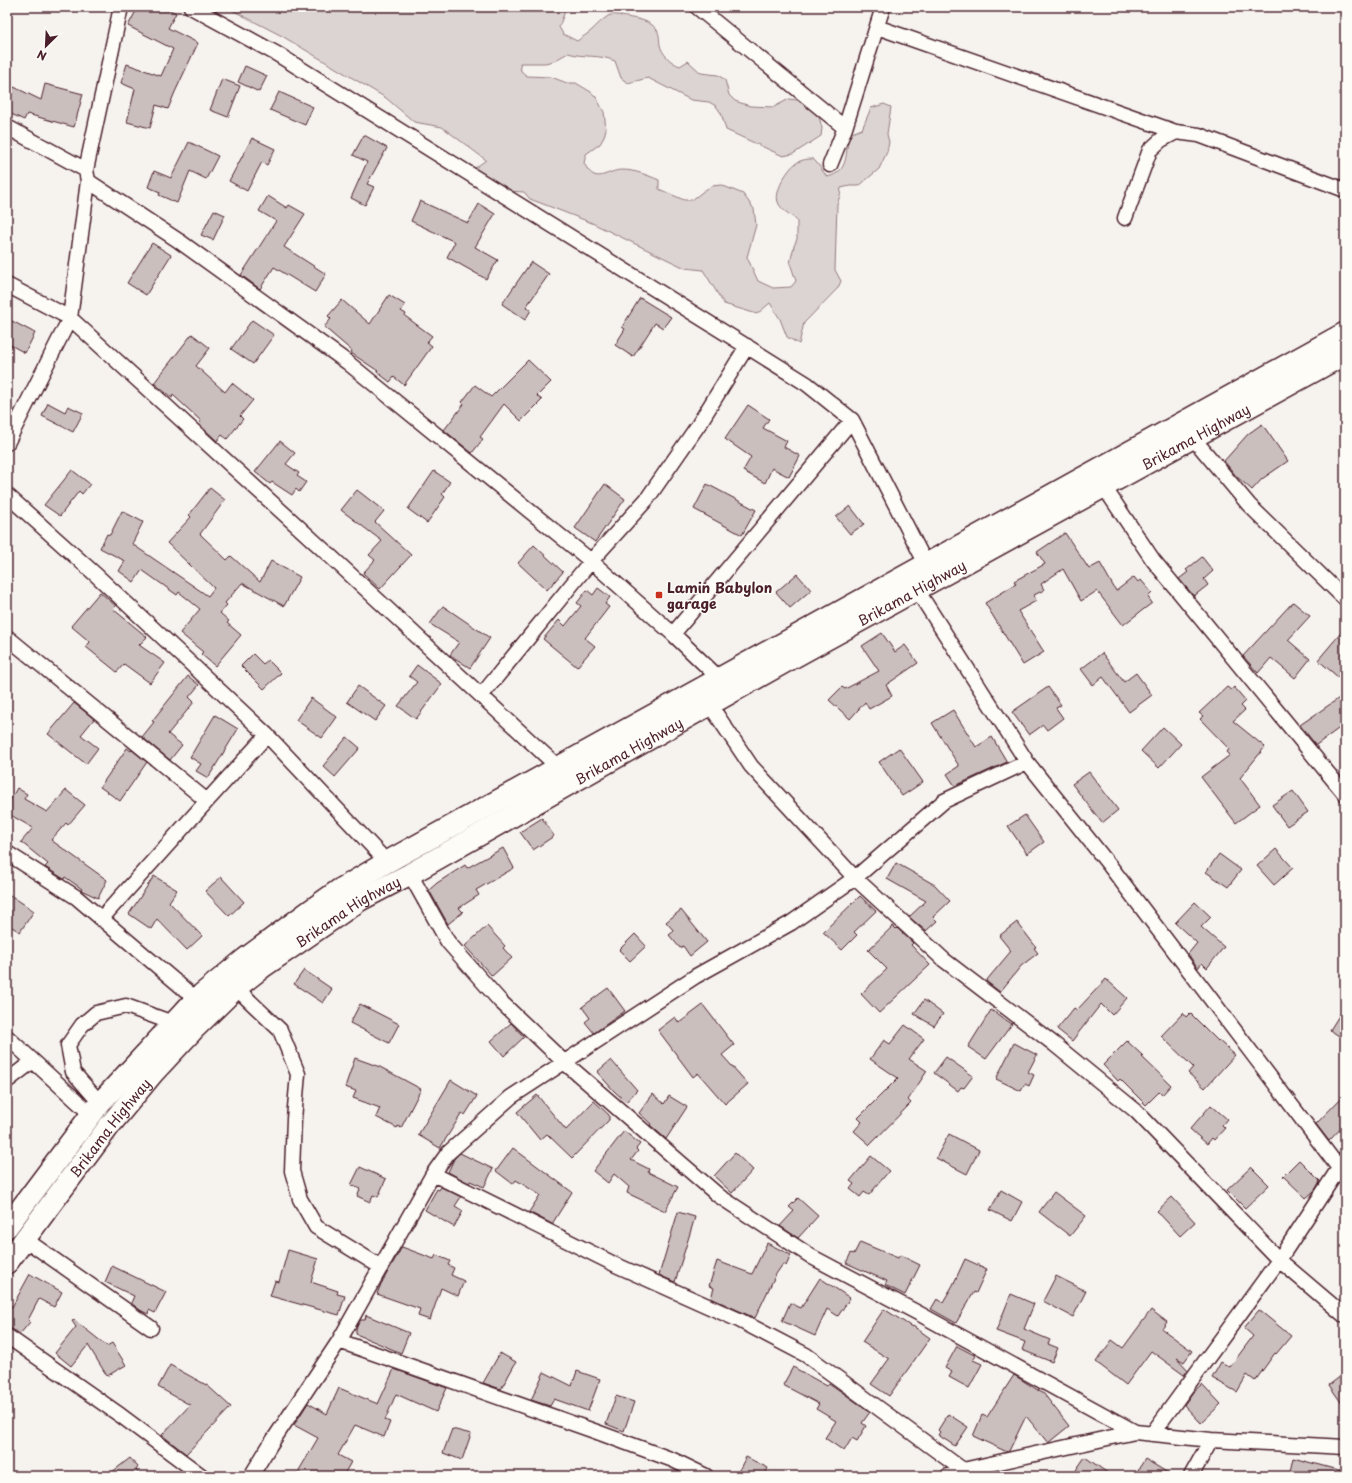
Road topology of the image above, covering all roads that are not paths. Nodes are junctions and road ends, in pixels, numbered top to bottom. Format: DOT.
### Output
graph roads {
  1 [pos="121,7"];
  2 [pos="191,7"];
  3 [pos="697,7"];
  4 [pos="883,7"];
  5 [pos="877,27"];
  6 [pos="7,127"];
  7 [pos="845,128"];
  8 [pos="1176,132"];
  9 [pos="830,165"];
  10 [pos="87,176"];
  11 [pos="1345,190"];
  12 [pos="1125,218"];
  13 [pos="7,285"];
  14 [pos="70,318"];
  15 [pos="1345,333"];
  16 [pos="747,346"];
  17 [pos="1345,354"];
  18 [pos="852,420"];
  19 [pos="1193,438"];
  20 [pos="7,443"];
  21 [pos="1104,487"];
  22 [pos="7,495"];
  23 [pos="591,561"];
  24 [pos="926,564"];
  25 [pos="917,590"];
  26 [pos="1345,599"];
  27 [pos="673,634"];
  28 [pos="7,637"];
  29 [pos="778,655"];
  30 [pos="725,685"];
  31 [pos="481,696"];
  32 [pos="710,705"];
  33 [pos="267,735"];
  34 [pos="1027,762"];
  35 [pos="558,767"];
  36 [pos="1345,794"];
  37 [pos="207,801"];
  38 [pos="7,854"];
  39 [pos="387,862"];
  40 [pos="410,874"];
  41 [pos="855,878"];
  42 [pos="101,918"];
  43 [pos="236,988"];
  44 [pos="196,999"];
  45 [pos="173,1023"];
  46 [pos="7,1037"];
  47 [pos="33,1061"];
  48 [pos="564,1062"];
  49 [pos="7,1081"];
  50 [pos="96,1109"];
  51 [pos="1343,1168"];
  52 [pos="433,1174"];
  53 [pos="7,1227"];
  54 [pos="26,1240"];
  55 [pos="1278,1260"];
  56 [pos="7,1263"];
  57 [pos="381,1267"];
  58 [pos="1345,1316"];
  59 [pos="151,1328"];
  60 [pos="7,1336"];
  61 [pos="339,1341"];
  62 [pos="1135,1432"];
  63 [pos="1152,1434"];
  64 [pos="1211,1440"];
  65 [pos="1345,1447"];
  66 [pos="963,1470"];
  67 [pos="257,1474"];
  68 [pos="202,1476"];
  69 [pos="706,1476"];
  70 [pos="948,1476"];
  71 [pos="1191,1476"];
  1 -- 10 [label="street"];
  2 -- 16 [label="street"];
  3 -- 7 [label="street"];
  4 -- 5 [label="street"];
  5 -- 7 [label="street"];
  5 -- 8 [label="street"];
  6 -- 10 [label="street"];
  7 -- 9 [label="street"];
  8 -- 11 [label="street"];
  8 -- 12 [label="street"];
  10 -- 14 [label="street"];
  10 -- 23 [label="street"];
  13 -- 14 [label="street"];
  14 -- 20 [label="street"];
  14 -- 31 [label="street"];
  15 -- 24 [label="highway, Brikama Highway"];
  16 -- 18 [label="street"];
  16 -- 23 [label="street"];
  17 -- 19 [label="highway, Brikama Highway"];
  18 -- 24 [label="street"];
  18 -- 27 [label="street"];
  19 -- 21 [label="highway, Brikama Highway"];
  19 -- 26 [label="street"];
  21 -- 25 [label="highway, Brikama Highway"];
  21 -- 36 [label="street"];
  22 -- 33 [label="street"];
  23 -- 27 [label="street"];
  23 -- 31 [label="street"];
  24 -- 29 [label="highway, Brikama Highway"];
  25 -- 29 [label="highway, Brikama Highway"];
  25 -- 34 [label="street"];
  27 -- 30 [label="street"];
  28 -- 37 [label="street"];
  29 -- 30 [label="highway, Brikama Highway"];
  30 -- 32 [label="highway, Brikama Highway"];
  30 -- 35 [label="highway, Brikama Highway"];
  31 -- 35 [label="street"];
  32 -- 40 [label="highway, Brikama Highway"];
  32 -- 41 [label="street"];
  33 -- 37 [label="street"];
  33 -- 39 [label="street"];
  34 -- 41 [label="street"];
  34 -- 51 [label="street"];
  35 -- 39 [label="highway, Brikama Highway"];
  37 -- 42 [label="street"];
  38 -- 42 [label="street"];
  39 -- 44 [label="highway, Brikama Highway"];
  40 -- 43 [label="highway, Brikama Highway"];
  40 -- 48 [label="street"];
  41 -- 48 [label="street"];
  41 -- 55 [label="street"];
  42 -- 44 [label="street"];
  43 -- 54 [label="highway, Brikama Highway"];
  43 -- 57 [label="street"];
  44 -- 45 [label="highway, Brikama Highway"];
  45 -- 50 [label="highway, Brikama Highway"];
  45 -- 50 [label="street"];
  46 -- 47 [label="street"];
  47 -- 49 [label="street"];
  47 -- 50 [label="street"];
  48 -- 52 [label="street"];
  48 -- 62 [label="street"];
  50 -- 53 [label="highway, Brikama Highway"];
  51 -- 55 [label="street"];
  52 -- 57 [label="street"];
  52 -- 66 [label="street"];
  54 -- 56 [label="highway, Brikama Highway"];
  54 -- 59 [label="street"];
  55 -- 58 [label="street"];
  55 -- 63 [label="street"];
  57 -- 61 [label="street"];
  60 -- 68 [label="street"];
  61 -- 67 [label="street"];
  61 -- 69 [label="street"];
  62 -- 63 [label="street"];
  62 -- 66 [label="street"];
  63 -- 64 [label="street"];
  64 -- 65 [label="street"];
  64 -- 71 [label="street"];
  66 -- 70 [label="street"];
}
